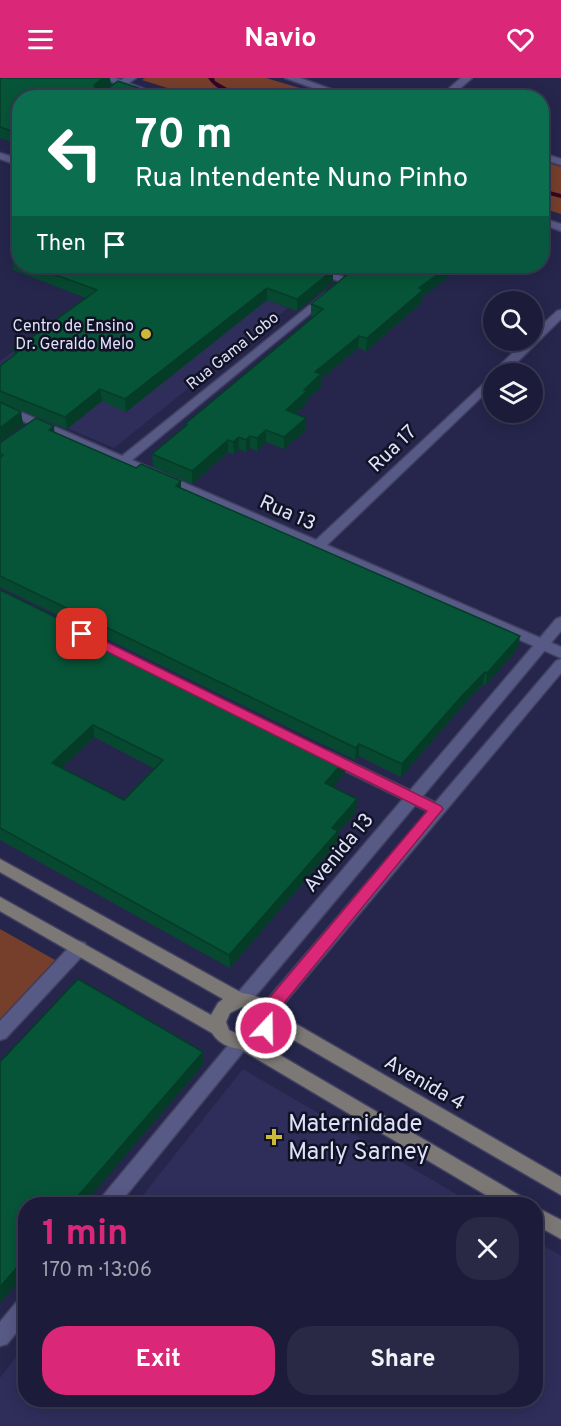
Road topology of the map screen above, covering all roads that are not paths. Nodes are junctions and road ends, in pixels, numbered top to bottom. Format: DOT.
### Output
graph roads {
  1 [pos="106,78"];
  2 [pos="290,78"];
  3 [pos="467,78"];
  4 [pos="127,81"];
  5 [pos="113,90"];
  6 [pos="147,90"];
  7 [pos="327,90"];
  8 [pos="452,90"];
  9 [pos="337,273"];
  10 [pos="561,313"];
  11 [pos="509,363"];
  12 [pos="483,388"];
  13 [pos="0,407"];
  14 [pos="123,461"];
  15 [pos="318,546"];
  16 [pos="561,622"];
  17 [pos="542,644"];
  18 [pos="561,653"];
  19 [pos="561,664"];
  20 [pos="316,750"];
  21 [pos="411,797"];
  22 [pos="436,809"];
  23 [pos="0,865"];
  24 [pos="0,903"];
  25 [pos="79,948"];
  26 [pos="240,1000"];
  27 [pos="266,1014"];
  28 [pos="218,1028"];
  29 [pos="0,1033"];
  30 [pos="242,1042"];
  31 [pos="561,1186"];
  32 [pos="114,1197"];
  33 [pos="505,1197"];
  34 [pos="543,1219"];
  35 [pos="561,1230"];
  36 [pos="18,1315"];
  37 [pos="0,1337"];
  1 -- 4 [label="street"];
  2 -- 7 [label="street"];
  3 -- 8 [label="street"];
  4 -- 5 [label="street"];
  4 -- 6 [label="street"];
  9 -- 14 [label="street, Rua Gama Lobo"];
  10 -- 11 [label="street"];
  12 -- 15 [label="street, Rua 17"];
  13 -- 14 [label="street, Rua 13"];
  14 -- 15 [label="street, Rua 13"];
  15 -- 17 [label="street, Rua 13"];
  16 -- 17 [label="street, Avenida 13"];
  17 -- 18 [label="street, Rua 13"];
  17 -- 21 [label="street, Avenida 13"];
  19 -- 22 [label="street"];
  20 -- 21 [label="street"];
  21 -- 22 [label="street"];
  21 -- 26 [label="street, Avenida 13"];
  22 -- 27 [label="street"];
  23 -- 26 [label="main road"];
  24 -- 25 [label="main road"];
  25 -- 28 [label="main road"];
  25 -- 29 [label="street"];
  26 -- 27 [label="main road"];
  26 -- 28 [label="main road"];
  27 -- 30 [label="main road"];
  27 -- 31 [label="main road, Avenida 4"];
  28 -- 30 [label="main road"];
  30 -- 32 [label="street"];
  30 -- 33 [label="main road"];
  34 -- 35 [label="main road"];
  36 -- 37 [label="street"];
}
